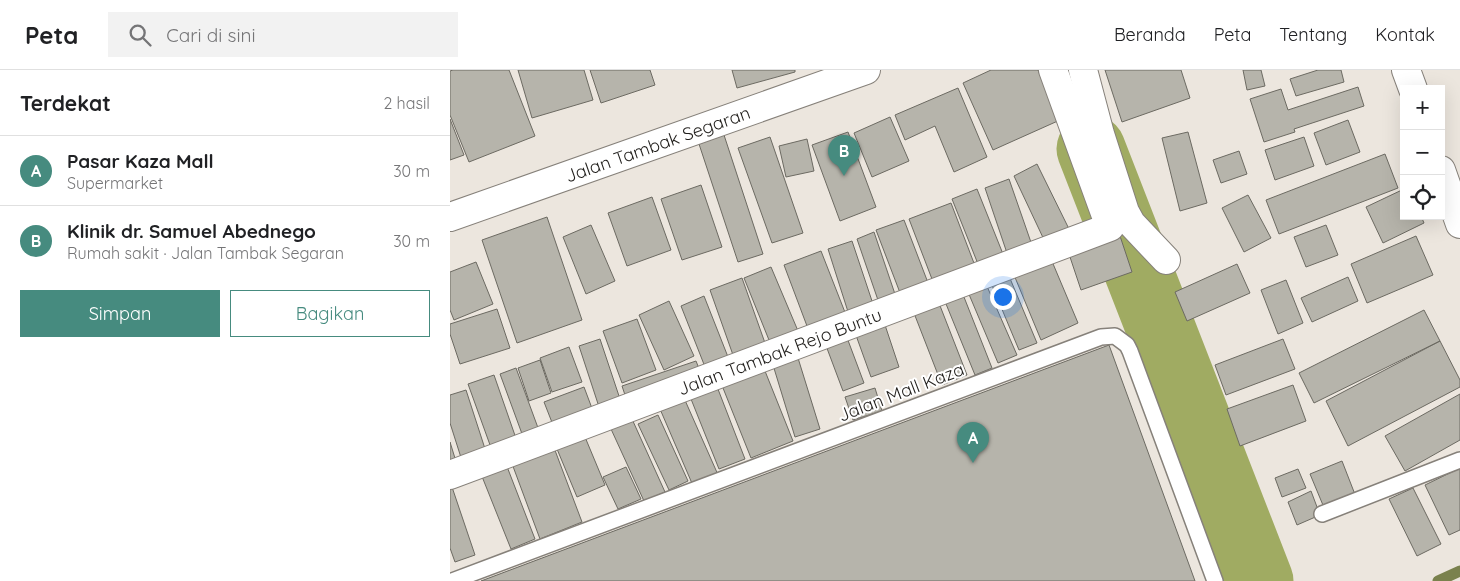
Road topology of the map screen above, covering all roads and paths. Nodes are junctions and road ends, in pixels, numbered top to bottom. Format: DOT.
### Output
graph roads {
  1 [pos="866,70"];
  2 [pos="1053,70"];
  3 [pos="1083,70"];
  4 [pos="1406,70"];
  5 [pos="1412,85"];
  6 [pos="1443,175"];
  7 [pos="450,217"];
  8 [pos="1460,224"];
  9 [pos="1166,260"];
  10 [pos="1460,460"];
  11 [pos="450,475"];
  12 [pos="1322,514"];
  13 [pos="452,581"];
  14 [pos="1215,581"];
  1 -- 7 [label="street, Jalan Tambak Segaran"];
  2 -- 11 [label="street, Jalan Tambak Rejo Buntu"];
  3 -- 9 [label="street"];
  4 -- 5 [label="street"];
  6 -- 8 [label="street"];
  10 -- 12 [label="lane"];
  13 -- 14 [label="lane, Jalan Mall Kaza"];
}
